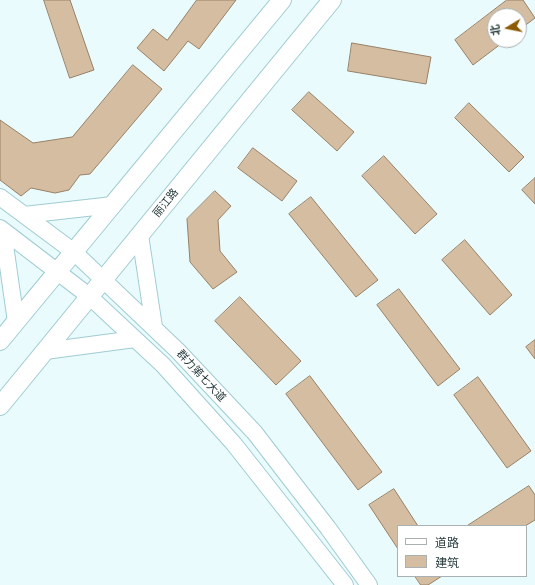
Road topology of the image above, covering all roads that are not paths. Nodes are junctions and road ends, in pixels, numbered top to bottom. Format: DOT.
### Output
graph roads {
  1 [pos="282,0"];
  2 [pos="332,0"];
  3 [pos="0,197"];
  4 [pos="113,205"];
  5 [pos="24,216"];
  6 [pos="2,230"];
  7 [pos="140,236"];
  8 [pos="74,252"];
  9 [pos="57,272"];
  10 [pos="104,279"];
  11 [pos="89,296"];
  12 [pos="16,322"];
  13 [pos="154,327"];
  14 [pos="135,339"];
  15 [pos="0,341"];
  16 [pos="45,351"];
  17 [pos="0,406"];
  18 [pos="345,585"];
  19 [pos="370,585"];
  1 -- 4 [label="main road"];
  2 -- 7 [label="main road, 丽江路"];
  3 -- 5 [label="main road, 群力第七大道"];
  4 -- 5 [label="main road"];
  4 -- 8 [label="main road"];
  5 -- 8 [label="main road, 群力第七大道"];
  6 -- 9 [label="main road, 群力第七大道"];
  6 -- 12 [label="main road"];
  7 -- 10 [label="main road, 丽江路"];
  7 -- 13 [label="main road"];
  8 -- 9 [label="main road"];
  8 -- 10 [label="main road, 群力第七大道"];
  9 -- 11 [label="main road, 群力第七大道"];
  9 -- 12 [label="main road"];
  10 -- 11 [label="main road, 丽江路"];
  10 -- 13 [label="main road, 群力第七大道"];
  11 -- 14 [label="main road, 群力第七大道"];
  11 -- 16 [label="main road, 丽江路"];
  12 -- 15 [label="main road"];
  13 -- 19 [label="main road, 群力第七大道"];
  14 -- 16 [label="main road"];
  14 -- 18 [label="main road, 群力第七大道"];
  16 -- 17 [label="main road, 丽江路"];
}
